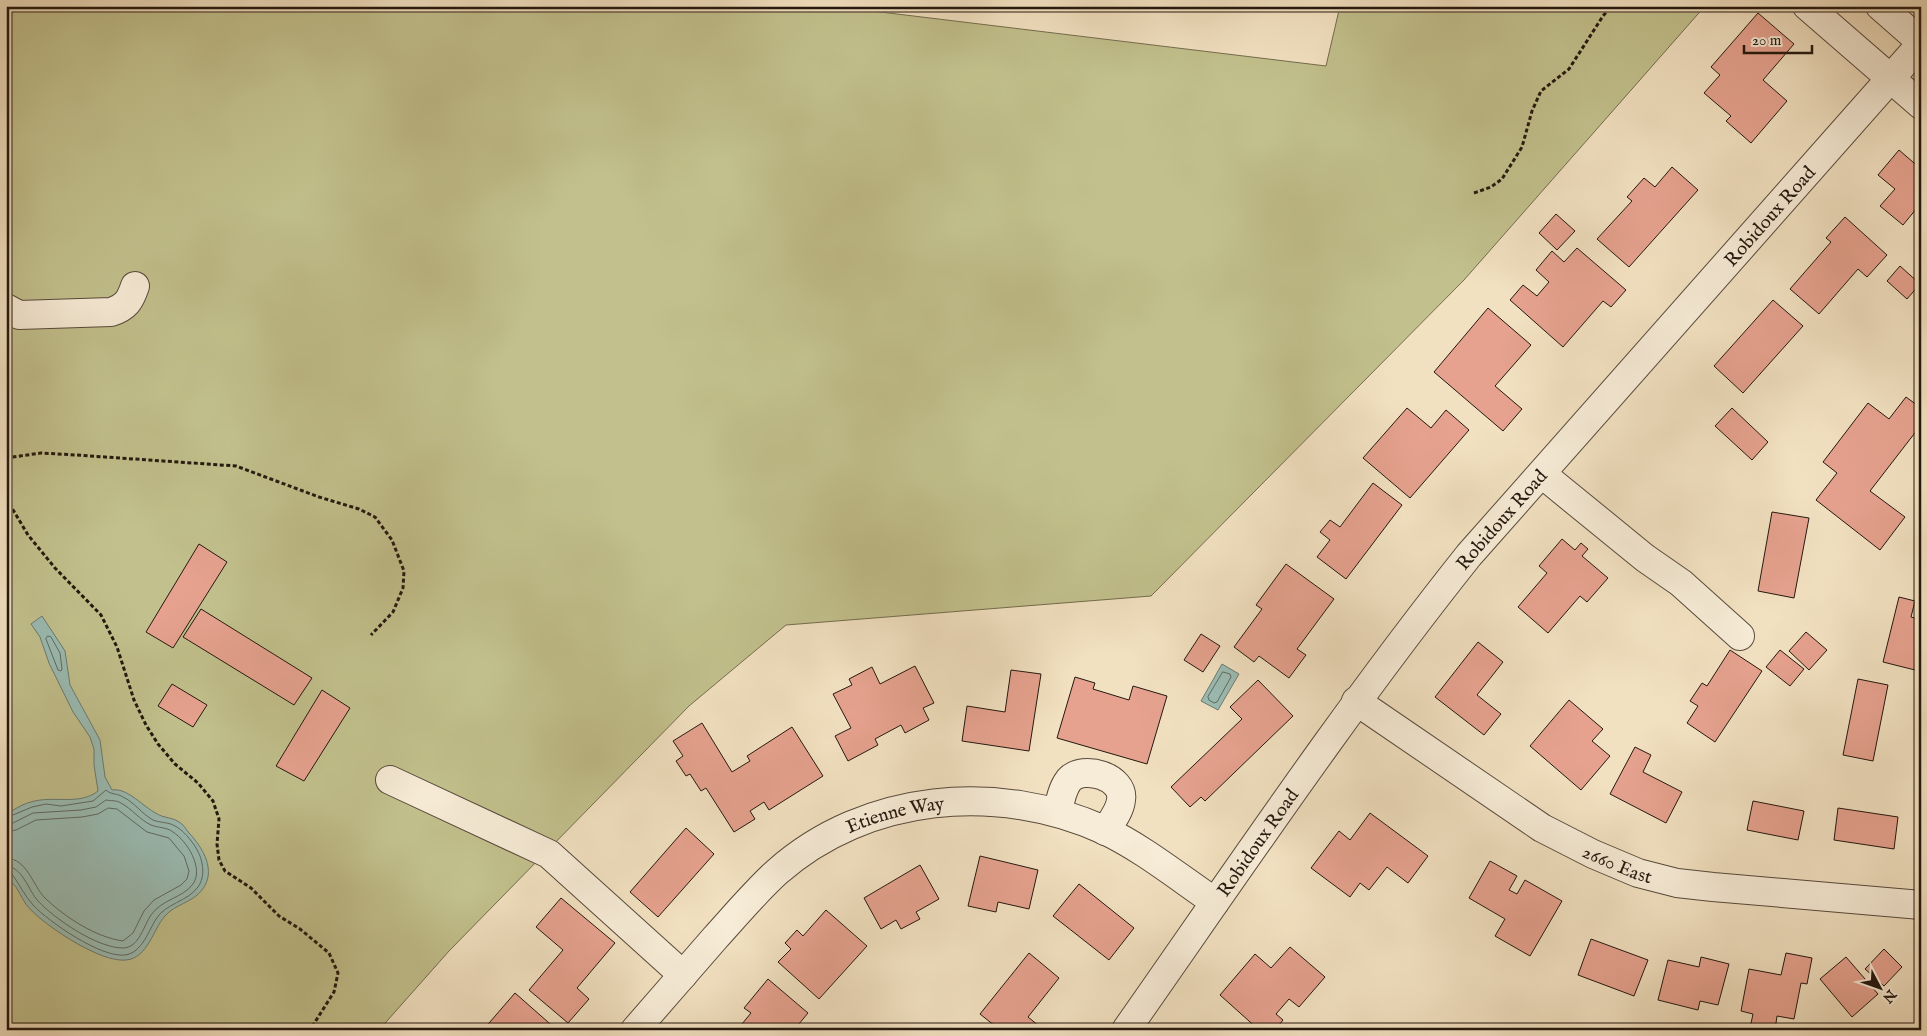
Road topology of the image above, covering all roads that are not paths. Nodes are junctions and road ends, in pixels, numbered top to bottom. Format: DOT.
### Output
graph roads {
  1 [pos="1807,6"];
  2 [pos="1880,6"];
  3 [pos="1921,43"];
  4 [pos="1890,78"];
  5 [pos="1921,105"];
  6 [pos="135,286"];
  7 [pos="6,308"];
  8 [pos="1542,474"];
  9 [pos="1740,636"];
  10 [pos="1356,701"];
  11 [pos="390,780"];
  12 [pos="1058,812"];
  13 [pos="1105,831"];
  14 [pos="1215,902"];
  15 [pos="1921,905"];
  16 [pos="683,974"];
  17 [pos="635,1030"];
  18 [pos="1126,1030"];
  1 -- 4 [label="street"];
  2 -- 3 [label="street"];
  3 -- 4 [label="street, Robidoux Road"];
  4 -- 5 [label="street"];
  4 -- 8 [label="street, Robidoux Road"];
  6 -- 7 [label="street"];
  8 -- 9 [label="street"];
  8 -- 10 [label="street, Robidoux Road"];
  10 -- 14 [label="street, Robidoux Road"];
  10 -- 15 [label="street, 2660 East"];
  11 -- 16 [label="street"];
  12 -- 13 [label="street, Etienne Way"];
  12 -- 13 [label="street"];
  12 -- 16 [label="street, Etienne Way"];
  13 -- 14 [label="street, Etienne Way"];
  14 -- 18 [label="street, Robidoux Road"];
  16 -- 17 [label="street, Etienne Way"];
}
